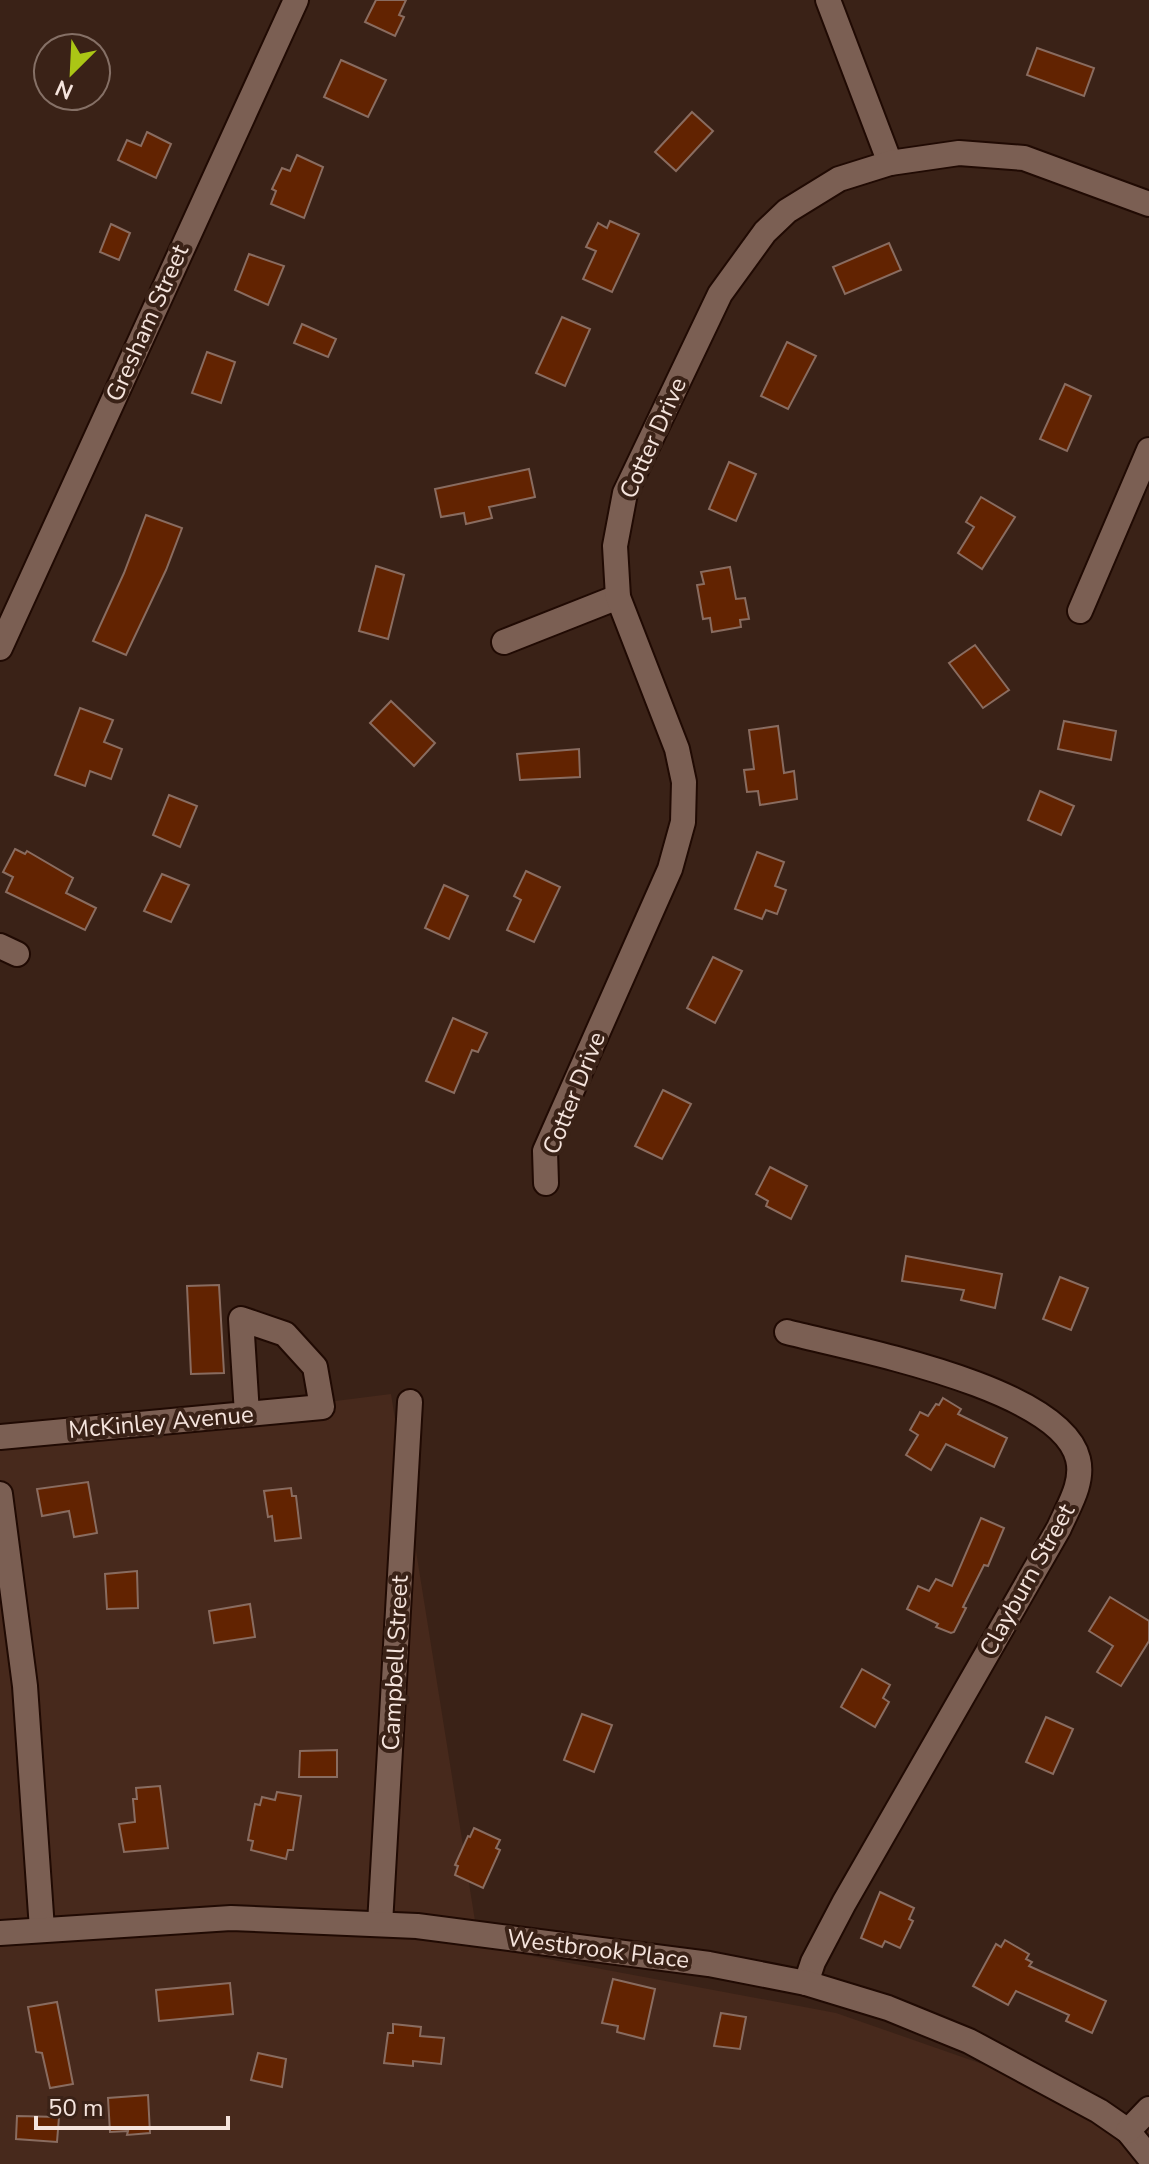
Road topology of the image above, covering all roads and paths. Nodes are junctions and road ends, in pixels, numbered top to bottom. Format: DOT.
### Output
graph roads {
  1 [pos="296,0"];
  2 [pos="828,0"];
  3 [pos="890,163"];
  4 [pos="1149,204"];
  5 [pos="1149,450"];
  6 [pos="618,597"];
  7 [pos="1080,611"];
  8 [pos="504,642"];
  9 [pos="0,648"];
  10 [pos="546,1183"];
  11 [pos="787,1332"];
  12 [pos="410,1402"];
  13 [pos="247,1414"];
  14 [pos="0,1437"];
  15 [pos="0,1494"];
  16 [pos="380,1924"];
  17 [pos="42,1929"];
  18 [pos="0,1933"];
  19 [pos="806,1983"];
  20 [pos="1149,2109"];
  21 [pos="1128,2131"];
  22 [pos="1149,2157"];
  1 -- 9 [label="street, Gresham Street"];
  2 -- 3 [label="street"];
  3 -- 4 [label="street, Cotter Drive"];
  3 -- 6 [label="street, Cotter Drive"];
  5 -- 7 [label="street"];
  6 -- 8 [label="street"];
  6 -- 10 [label="street, Cotter Drive"];
  11 -- 19 [label="street, Clayburn Street"];
  12 -- 16 [label="street, Campbell Street"];
  13 -- 13 [label="street, McKinley Avenue"];
  13 -- 14 [label="street, McKinley Avenue"];
  15 -- 17 [label="street"];
  16 -- 17 [label="street, Westbrook Place"];
  16 -- 19 [label="street, Westbrook Place"];
  17 -- 18 [label="street, Westbrook Place"];
  19 -- 21 [label="street, Westbrook Place"];
  20 -- 21 [label="street"];
  21 -- 22 [label="street, Westbrook Place"];
}
